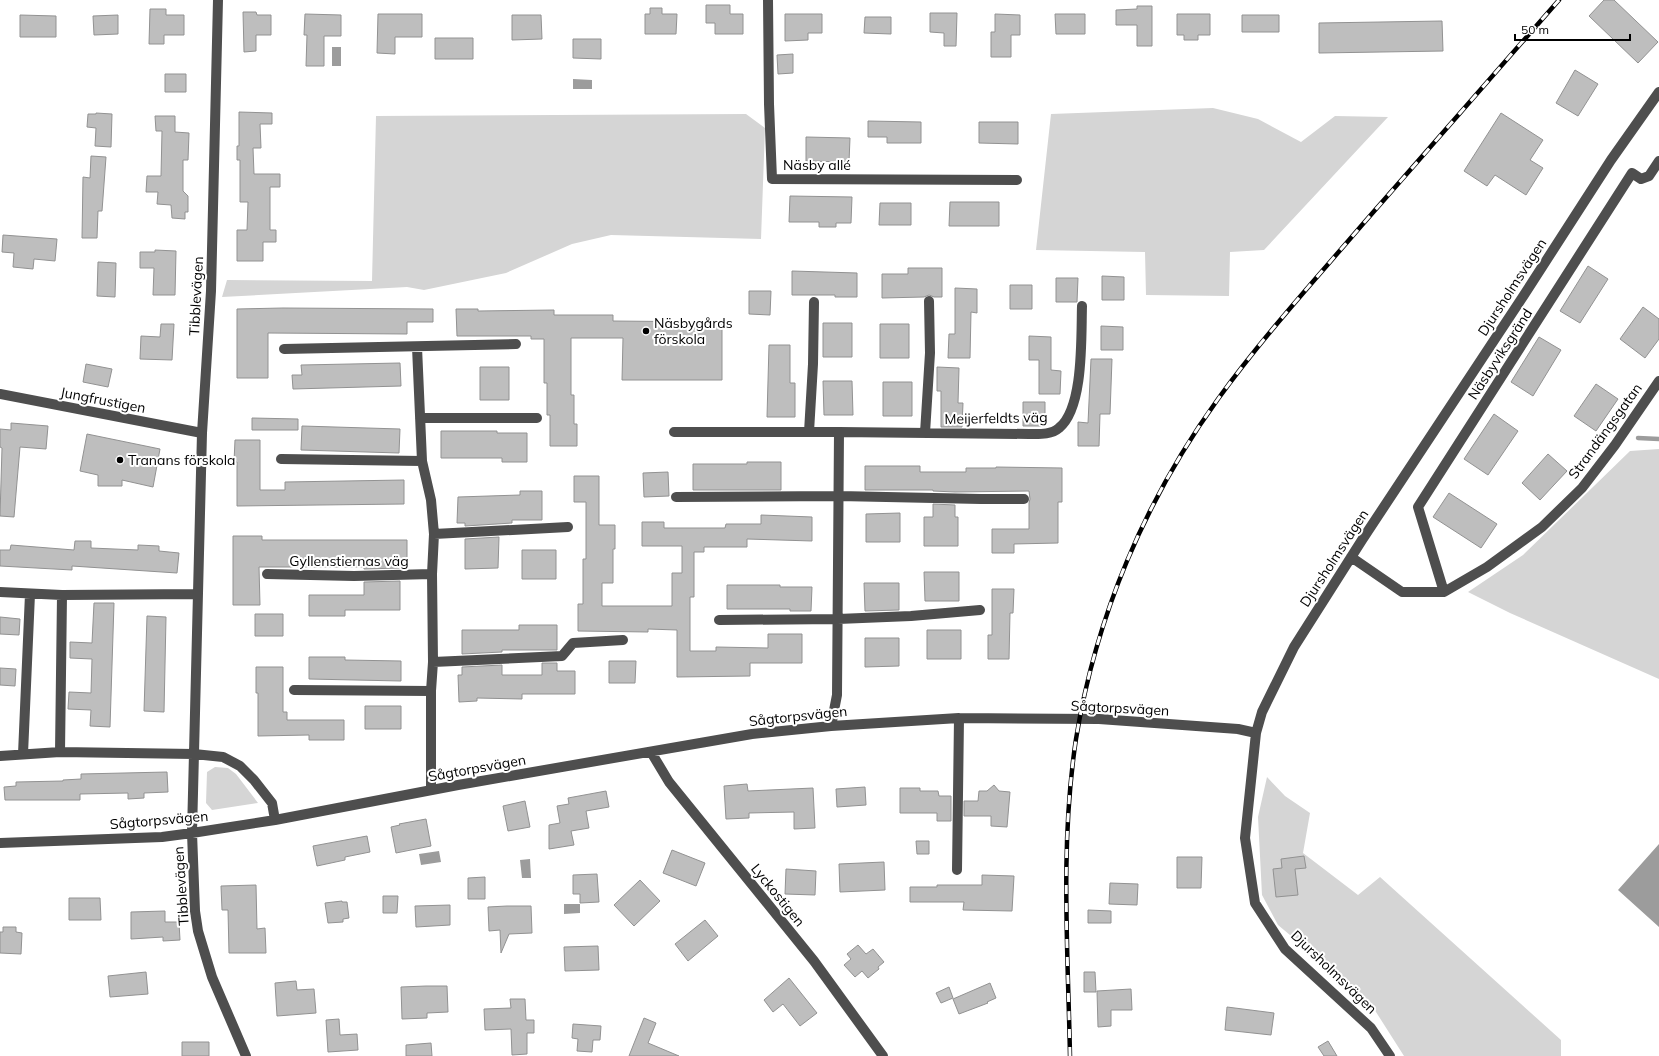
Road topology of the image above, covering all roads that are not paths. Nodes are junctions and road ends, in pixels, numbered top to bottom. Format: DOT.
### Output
graph roads {
  1 [pos="218,0"];
  2 [pos="768,0"];
  3 [pos="1659,92"];
  4 [pos="1659,161"];
  5 [pos="1017,180"];
  6 [pos="929,301"];
  7 [pos="814,302"];
  8 [pos="1082,306"];
  9 [pos="516,344"];
  10 [pos="416,347"];
  11 [pos="284,349"];
  12 [pos="1659,380"];
  13 [pos="0,394"];
  14 [pos="420,418"];
  15 [pos="537,418"];
  16 [pos="674,432"];
  17 [pos="810,432"];
  18 [pos="839,432"];
  19 [pos="202,433"];
  20 [pos="925,433"];
  21 [pos="281,459"];
  22 [pos="422,461"];
  23 [pos="839,496"];
  24 [pos="676,497"];
  25 [pos="1024,498"];
  26 [pos="568,527"];
  27 [pos="434,534"];
  28 [pos="1351,557"];
  29 [pos="267,574"];
  30 [pos="432,574"];
  31 [pos="0,592"];
  32 [pos="1444,592"];
  33 [pos="30,594"];
  34 [pos="198,594"];
  35 [pos="62,595"];
  36 [pos="980,610"];
  37 [pos="838,619"];
  38 [pos="719,620"];
  39 [pos="623,640"];
  40 [pos="433,662"];
  41 [pos="294,690"];
  42 [pos="431,691"];
  43 [pos="959,718"];
  44 [pos="831,726"];
  45 [pos="1256,733"];
  46 [pos="60,752"];
  47 [pos="651,752"];
  48 [pos="23,754"];
  49 [pos="194,754"];
  50 [pos="0,756"];
  51 [pos="431,790"];
  52 [pos="275,820"];
  53 [pos="192,833"];
  54 [pos="0,843"];
  55 [pos="957,870"];
  56 [pos="246,1056"];
  57 [pos="883,1056"];
  58 [pos="1390,1056"];
  1 -- 19 [label="street, Tibblevägen"];
  2 -- 5 [label="street, Näsby allé"];
  3 -- 28 [label="street, Djursholmsvägen"];
  4 -- 32 [label="street, Näsbyviksgränd"];
  6 -- 20 [label="street, Meijerfeldts väg"];
  7 -- 17 [label="street"];
  8 -- 20 [label="street, Meijerfeldts väg"];
  9 -- 10 [label="street"];
  10 -- 11 [label="street"];
  10 -- 14 [label="street"];
  12 -- 32 [label="street, Strandängsgatan"];
  13 -- 19 [label="street, Jungfrustigen"];
  14 -- 15 [label="street"];
  14 -- 22 [label="street"];
  16 -- 17 [label="street, Meijerfeldts väg"];
  17 -- 18 [label="street, Meijerfeldts väg"];
  18 -- 20 [label="street, Meijerfeldts väg"];
  18 -- 23 [label="street"];
  19 -- 34 [label="street, Tibblevägen"];
  21 -- 22 [label="street"];
  22 -- 27 [label="street"];
  23 -- 24 [label="street"];
  23 -- 25 [label="street"];
  23 -- 37 [label="street"];
  26 -- 27 [label="street"];
  27 -- 30 [label="street"];
  28 -- 32 [label="street, Strandängsgatan"];
  28 -- 45 [label="street, Djursholmsvägen"];
  29 -- 30 [label="street, Gyllenstiernas väg"];
  30 -- 40 [label="street"];
  31 -- 33 [label="street"];
  33 -- 35 [label="street"];
  33 -- 48 [label="street"];
  34 -- 35 [label="street"];
  34 -- 49 [label="street, Tibblevägen"];
  35 -- 46 [label="street"];
  36 -- 37 [label="street"];
  37 -- 38 [label="street"];
  37 -- 44 [label="street"];
  39 -- 40 [label="street"];
  40 -- 42 [label="street"];
  41 -- 42 [label="street"];
  42 -- 51 [label="street"];
  43 -- 44 [label="street, Sågtorpsvägen"];
  43 -- 45 [label="street, Sågtorpsvägen"];
  43 -- 55 [label="street"];
  44 -- 47 [label="street, Sågtorpsvägen"];
  45 -- 58 [label="street, Djursholmsvägen"];
  46 -- 48 [label="street"];
  46 -- 49 [label="street"];
  47 -- 51 [label="street, Sågtorpsvägen"];
  47 -- 57 [label="street, Lyckostigen"];
  48 -- 50 [label="street"];
  49 -- 52 [label="street"];
  49 -- 53 [label="street, Tibblevägen"];
  51 -- 52 [label="street, Sågtorpsvägen"];
  52 -- 53 [label="street, Sågtorpsvägen"];
  53 -- 54 [label="street, Sågtorpsvägen"];
  53 -- 56 [label="street, Tibblevägen"];
}
